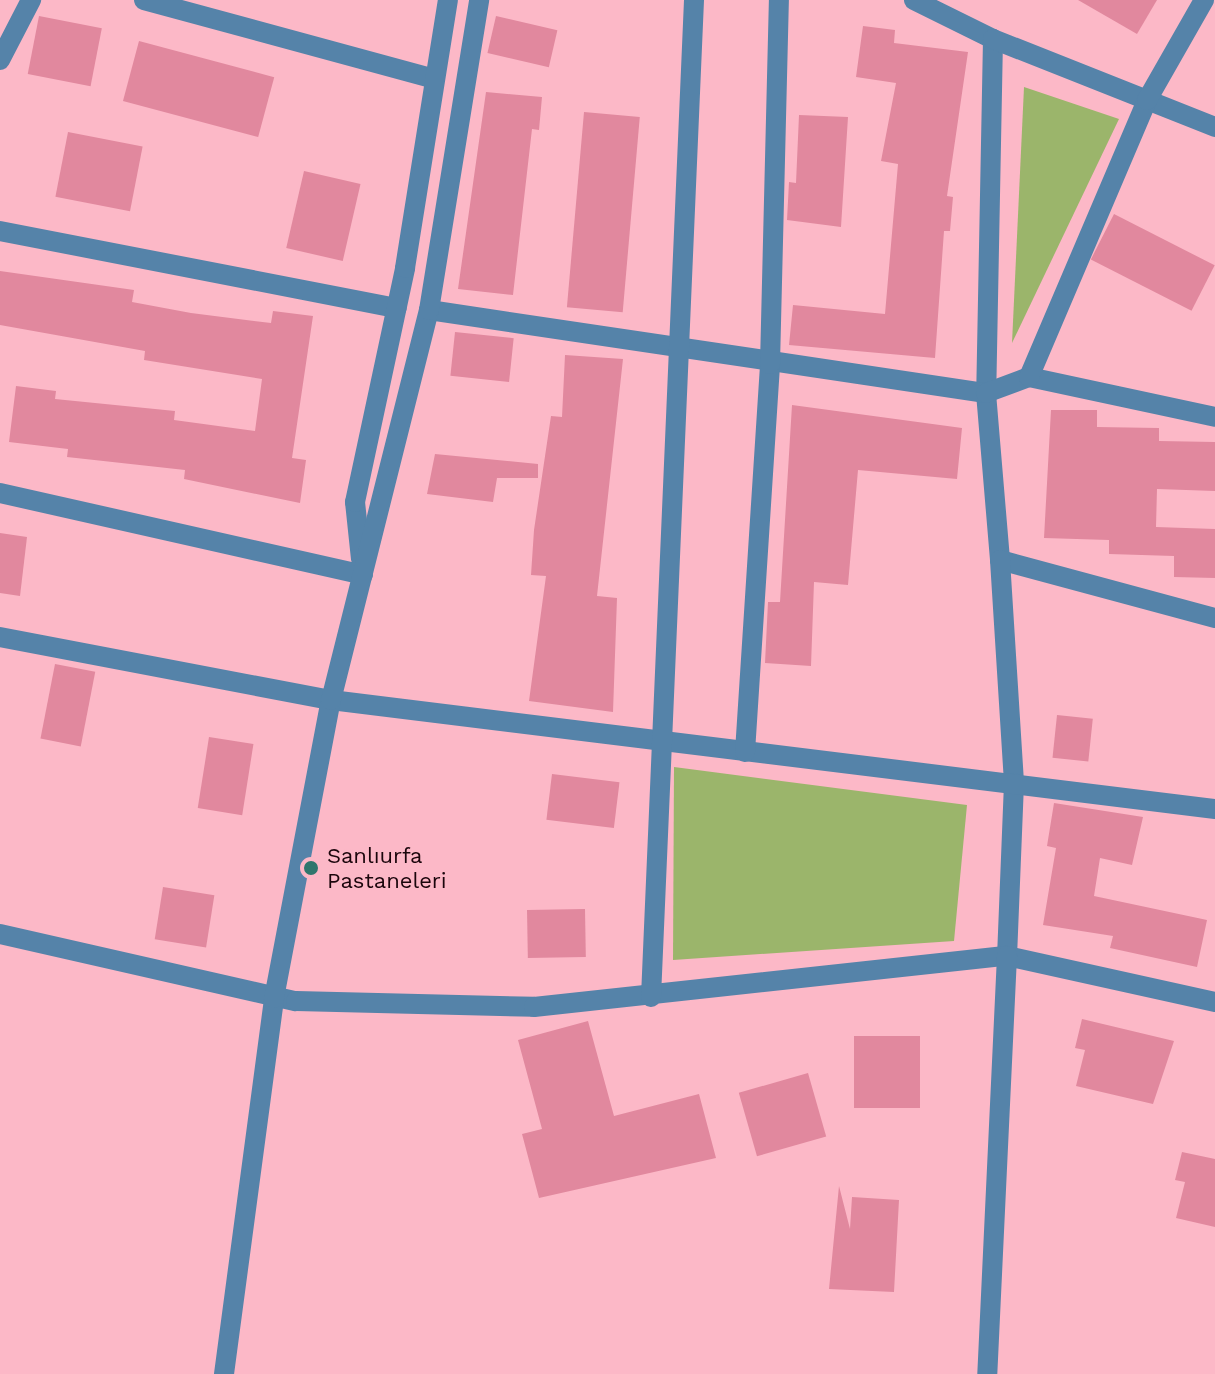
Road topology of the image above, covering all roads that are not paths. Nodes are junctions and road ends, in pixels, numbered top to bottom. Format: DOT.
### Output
graph roads {
  1 [pos="31,0"];
  2 [pos="144,0"];
  3 [pos="448,0"];
  4 [pos="479,0"];
  5 [pos="694,0"];
  6 [pos="779,0"];
  7 [pos="914,0"];
  8 [pos="1204,0"];
  9 [pos="993,39"];
  10 [pos="0,60"];
  11 [pos="431,78"];
  12 [pos="1147,100"];
  13 [pos="1215,127"];
  14 [pos="0,231"];
  15 [pos="397,308"];
  16 [pos="429,310"];
  17 [pos="683,350"];
  18 [pos="770,364"];
  19 [pos="1029,377"];
  20 [pos="986,393"];
  21 [pos="1215,417"];
  22 [pos="0,493"];
  23 [pos="1000,560"];
  24 [pos="363,575"];
  25 [pos="1215,618"];
  26 [pos="0,637"];
  27 [pos="331,700"];
  28 [pos="659,744"];
  29 [pos="745,752"];
  30 [pos="1014,783"];
  31 [pos="1215,809"];
  32 [pos="0,934"];
  33 [pos="1007,956"];
  34 [pos="651,997"];
  35 [pos="274,998"];
  36 [pos="1215,1002"];
  37 [pos="224,1374"];
  38 [pos="987,1374"];
  1 -- 10 [label="street"];
  2 -- 11 [label="street"];
  3 -- 11 [label="street"];
  4 -- 16 [label="street"];
  5 -- 17 [label="street"];
  6 -- 18 [label="street"];
  7 -- 9 [label="street"];
  8 -- 12 [label="street"];
  9 -- 12 [label="street"];
  9 -- 20 [label="street"];
  11 -- 15 [label="street"];
  12 -- 13 [label="street"];
  12 -- 19 [label="street"];
  14 -- 15 [label="street"];
  15 -- 24 [label="street"];
  16 -- 17 [label="street"];
  16 -- 24 [label="street"];
  17 -- 18 [label="street"];
  17 -- 28 [label="street"];
  18 -- 20 [label="street"];
  18 -- 29 [label="street"];
  19 -- 20 [label="street"];
  19 -- 21 [label="street"];
  20 -- 23 [label="street"];
  22 -- 24 [label="street"];
  23 -- 25 [label="street"];
  23 -- 30 [label="street"];
  24 -- 27 [label="street"];
  26 -- 27 [label="street"];
  27 -- 28 [label="street"];
  27 -- 35 [label="street"];
  28 -- 29 [label="street"];
  28 -- 34 [label="street"];
  29 -- 30 [label="street"];
  30 -- 31 [label="street"];
  30 -- 33 [label="street"];
  32 -- 35 [label="street"];
  33 -- 34 [label="street"];
  33 -- 36 [label="street"];
  33 -- 38 [label="street"];
  34 -- 35 [label="street"];
  35 -- 37 [label="street"];
}
